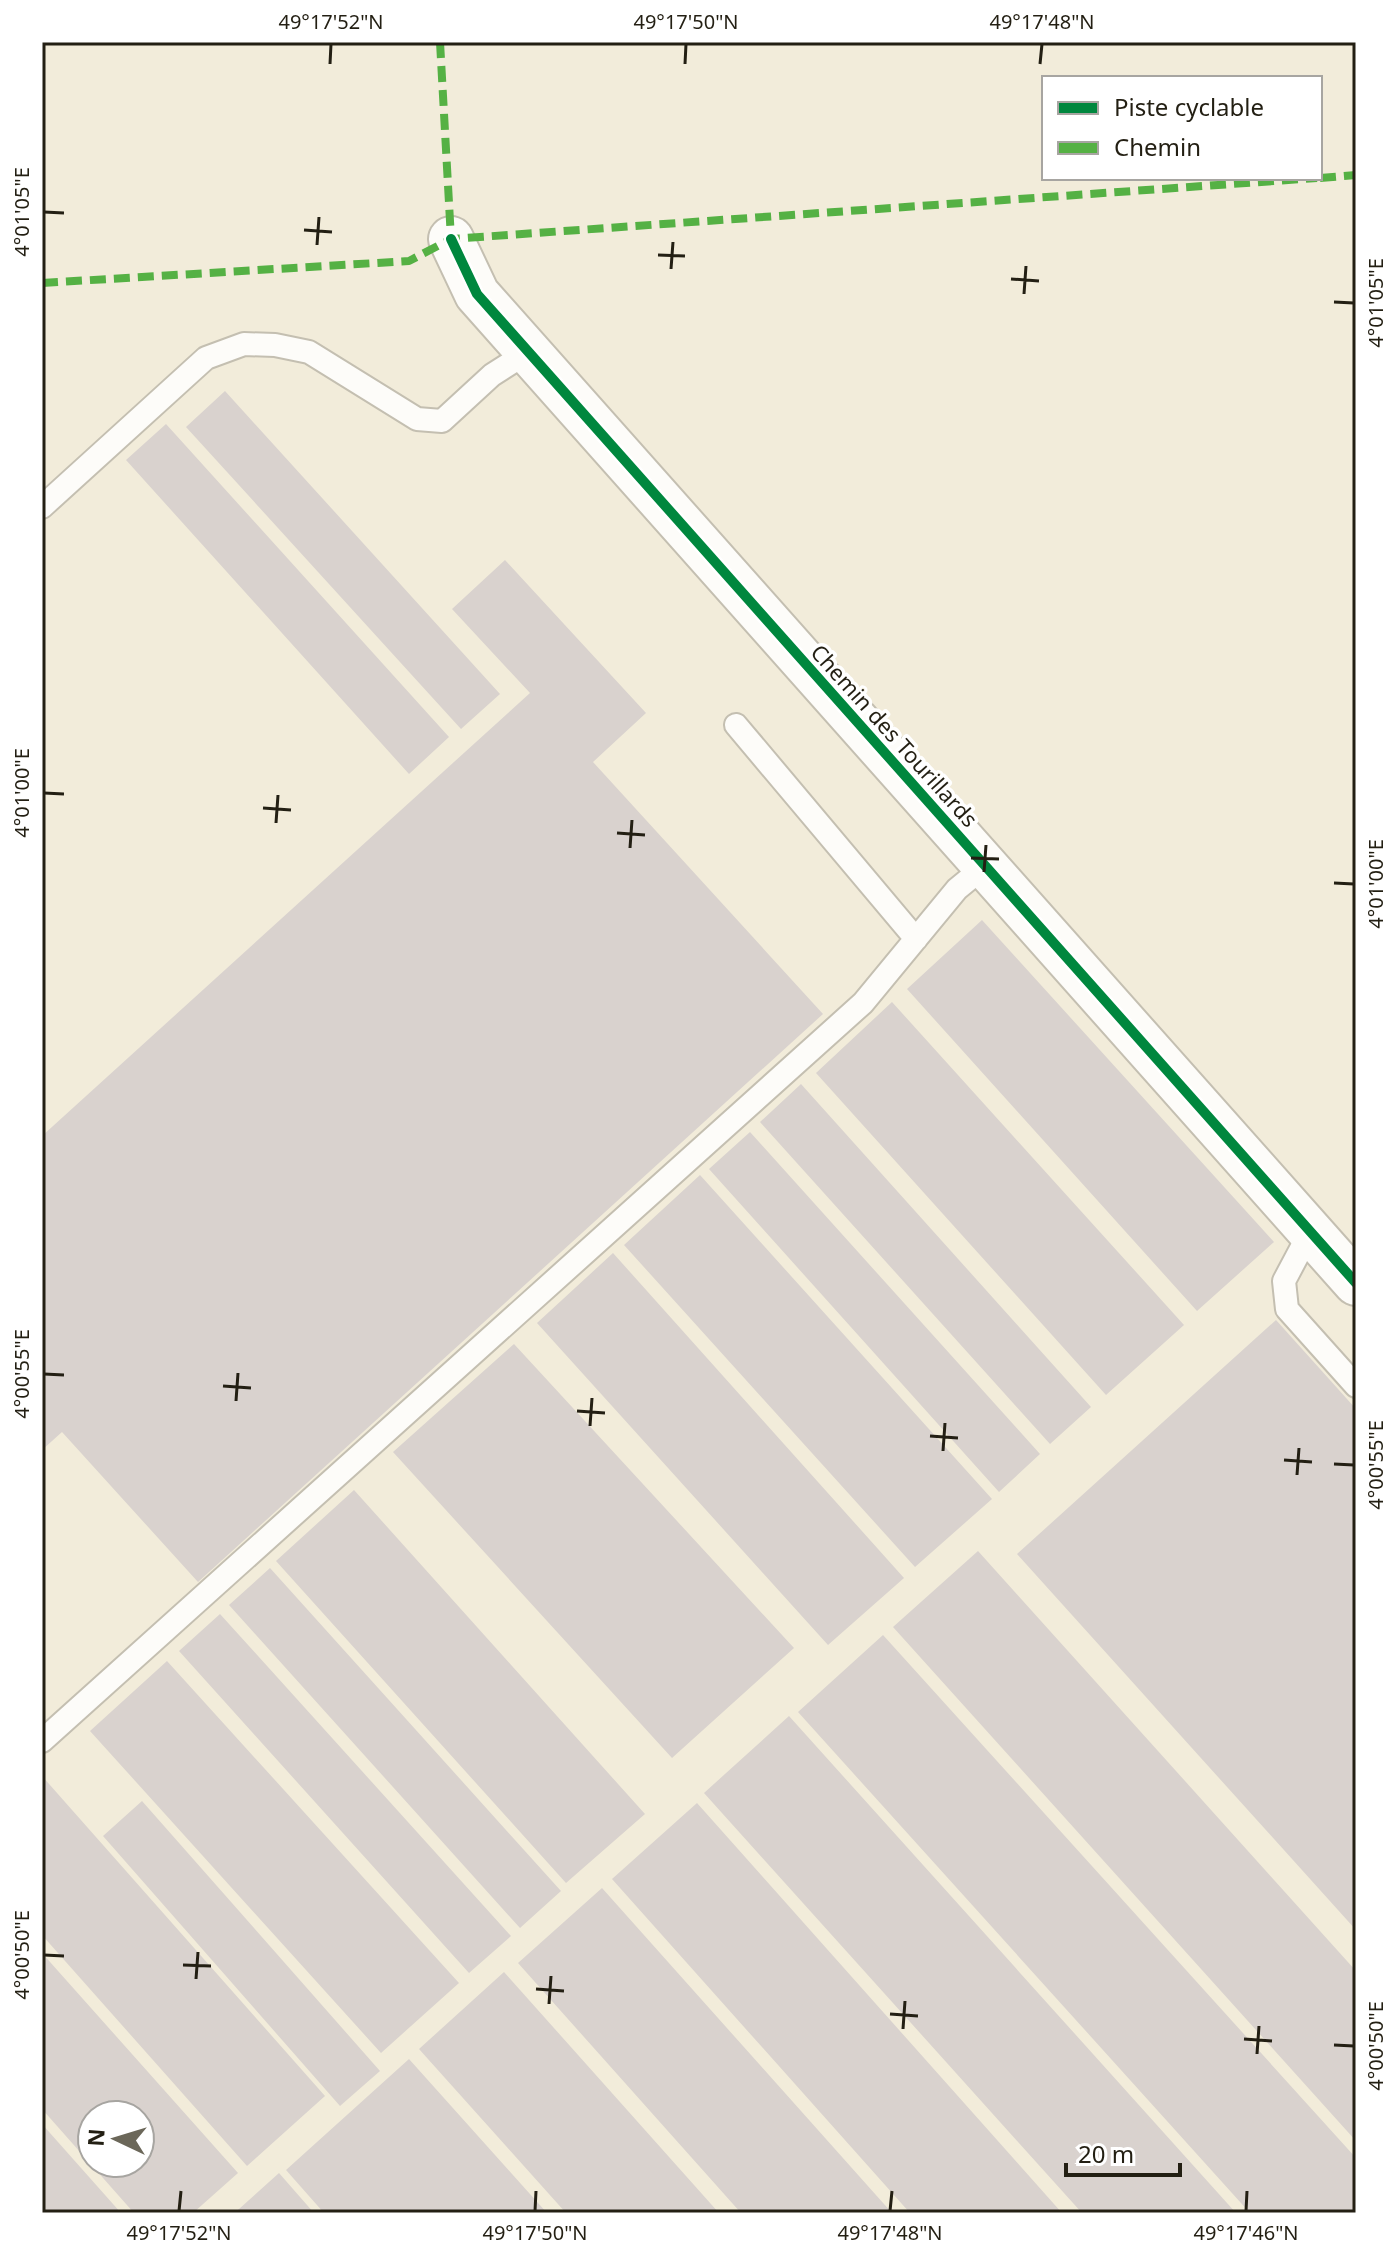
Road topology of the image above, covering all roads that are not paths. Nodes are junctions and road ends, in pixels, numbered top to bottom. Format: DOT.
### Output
graph roads {
  1 [pos="451,239"];
  2 [pos="528,352"];
  3 [pos="42,507"];
  4 [pos="736,725"];
  5 [pos="985,866"];
  6 [pos="916,939"];
  7 [pos="1310,1232"];
  8 [pos="1356,1283"];
  9 [pos="1356,1386"];
  10 [pos="42,1741"];
  1 -- 2 [label="street, Chemin des Tourillards"];
  2 -- 3 [label="lane"];
  2 -- 5 [label="street, Chemin des Tourillards"];
  4 -- 6 [label="lane"];
  5 -- 6 [label="lane"];
  5 -- 7 [label="street, Chemin des Tourillards"];
  6 -- 10 [label="lane"];
  7 -- 8 [label="street, Chemin des Tourillards"];
  7 -- 9 [label="lane"];
}
